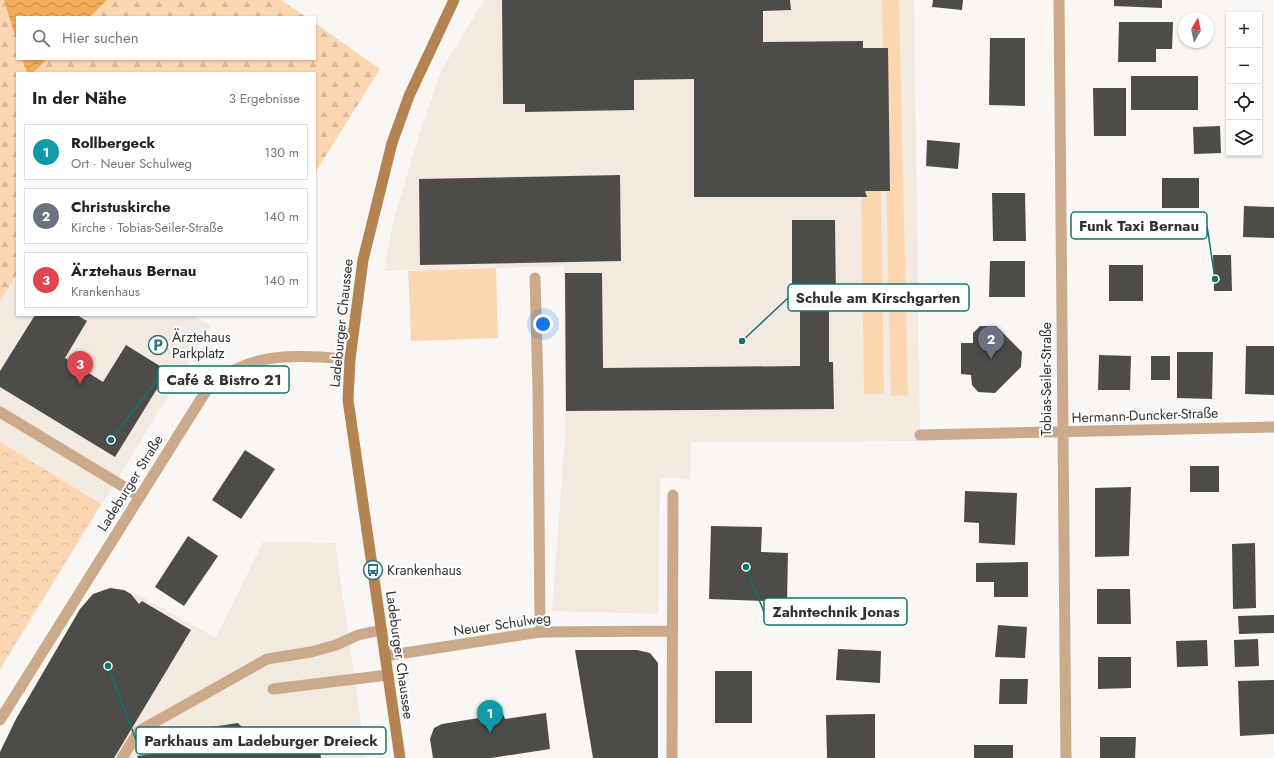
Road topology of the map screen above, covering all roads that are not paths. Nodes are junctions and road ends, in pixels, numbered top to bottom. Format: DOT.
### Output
graph roads {
  1 [pos="454,0"];
  2 [pos="1059,0"];
  3 [pos="535,278"];
  4 [pos="350,359"];
  5 [pos="0,412"];
  6 [pos="1274,427"];
  7 [pos="1062,433"];
  8 [pos="920,435"];
  9 [pos="673,495"];
  10 [pos="139,496"];
  11 [pos="381,630"];
  12 [pos="672,631"];
  13 [pos="540,632"];
  14 [pos="385,656"];
  15 [pos="388,675"];
  16 [pos="273,689"];
  17 [pos="0,720"];
  18 [pos="122,758"];
  19 [pos="400,758"];
  20 [pos="672,758"];
  21 [pos="1066,758"];
  1 -- 4 [label="main road, Ladeburger Chaussee"];
  2 -- 7 [label="street, Tobias-Seiler-Straße"];
  3 -- 13 [label="street"];
  4 -- 10 [label="street, Ladeburger Straße"];
  4 -- 11 [label="main road, Ladeburger Chaussee"];
  5 -- 10 [label="street"];
  6 -- 7 [label="street, Hermann-Duncker-Straße"];
  7 -- 8 [label="street, Hermann-Duncker-Straße"];
  7 -- 21 [label="street, Tobias-Seiler-Straße"];
  9 -- 12 [label="street"];
  10 -- 17 [label="street, Ladeburger Straße"];
  11 -- 14 [label="main road, Ladeburger Chaussee"];
  11 -- 18 [label="street"];
  12 -- 13 [label="street, Neuer Schulweg"];
  12 -- 20 [label="street"];
  13 -- 14 [label="street, Neuer Schulweg"];
  14 -- 15 [label="main road, Ladeburger Chaussee"];
  15 -- 16 [label="street"];
  15 -- 19 [label="main road, Ladeburger Chaussee"];
}
